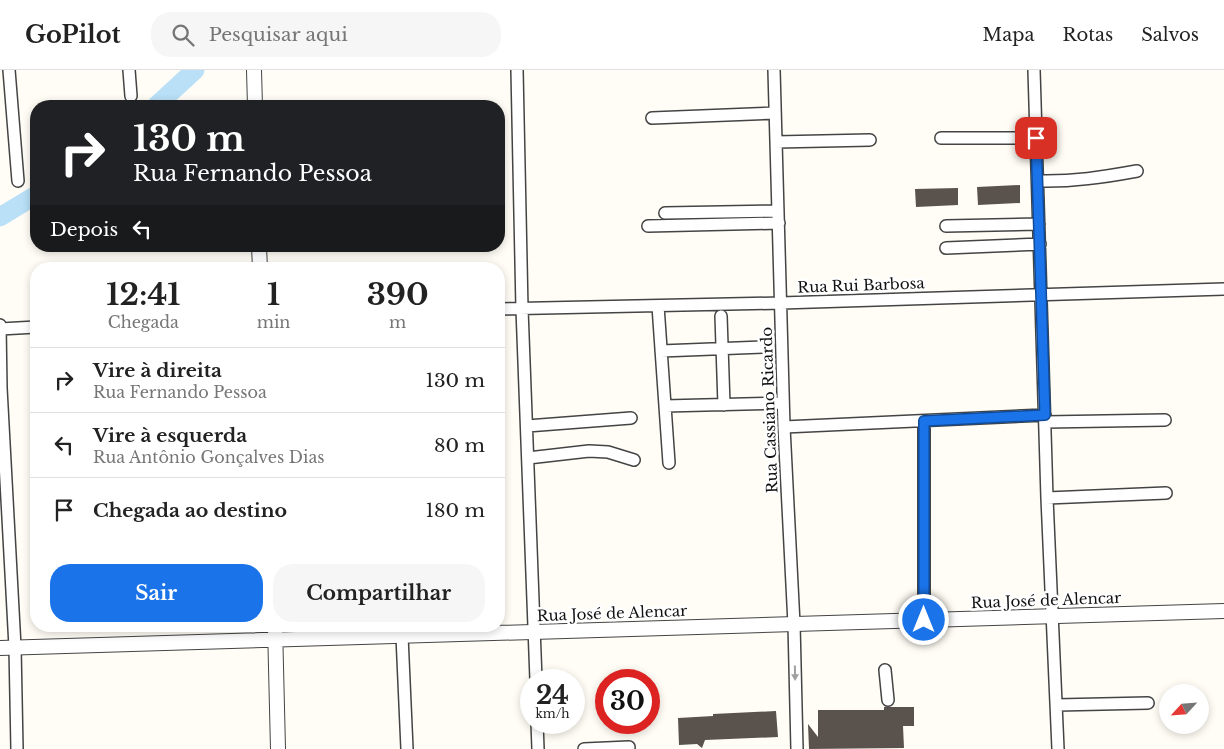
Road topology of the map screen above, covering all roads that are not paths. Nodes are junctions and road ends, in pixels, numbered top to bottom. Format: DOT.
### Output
graph roads {
  1 [pos="9,70"];
  2 [pos="129,70"];
  3 [pos="517,70"];
  4 [pos="774,70"];
  5 [pos="1034,70"];
  6 [pos="254,71"];
  7 [pos="132,96"];
  8 [pos="255,100"];
  9 [pos="774,113"];
  10 [pos="652,118"];
  11 [pos="941,138"];
  12 [pos="1036,138"];
  13 [pos="870,140"];
  14 [pos="776,142"];
  15 [pos="1137,171"];
  16 [pos="18,181"];
  17 [pos="1038,181"];
  18 [pos="665,213"];
  19 [pos="778,217"];
  20 [pos="1039,224"];
  21 [pos="648,226"];
  22 [pos="946,226"];
  23 [pos="1040,244"];
  24 [pos="946,248"];
  25 [pos="1224,289"];
  26 [pos="1042,294"];
  27 [pos="780,303"];
  28 [pos="658,306"];
  29 [pos="522,309"];
  30 [pos="505,310"];
  31 [pos="721,316"];
  32 [pos="0,325"];
  33 [pos="30,328"];
  34 [pos="0,329"];
  35 [pos="763,347"];
  36 [pos="722,349"];
  37 [pos="661,351"];
  38 [pos="784,403"];
  39 [pos="724,405"];
  40 [pos="665,406"];
  41 [pos="630,418"];
  42 [pos="1045,418"];
  43 [pos="1165,420"];
  44 [pos="924,421"];
  45 [pos="527,426"];
  46 [pos="784,427"];
  47 [pos="2,431"];
  48 [pos="528,458"];
  49 [pos="634,460"];
  50 [pos="669,463"];
  51 [pos="1166,492"];
  52 [pos="3,495"];
  53 [pos="1047,498"];
  54 [pos="1224,611"];
  55 [pos="1053,616"];
  56 [pos="924,620"];
  57 [pos="794,624"];
  58 [pos="534,632"];
  59 [pos="276,633"];
  60 [pos="402,636"];
  61 [pos="15,647"];
  62 [pos="0,648"];
  63 [pos="536,669"];
  64 [pos="885,670"];
  65 [pos="888,700"];
  66 [pos="1148,703"];
  67 [pos="1057,705"];
  68 [pos="537,734"];
  69 [pos="629,747"];
  70 [pos="18,749"];
  71 [pos="278,749"];
  72 [pos="407,749"];
  73 [pos="538,749"];
  74 [pos="584,749"];
  75 [pos="797,749"];
  76 [pos="1058,749"];
  1 -- 16 [label="street"];
  2 -- 7 [label="street"];
  3 -- 29 [label="street"];
  4 -- 9 [label="street, Rua Cassiano Ricardo"];
  5 -- 12 [label="street"];
  6 -- 8 [label="street"];
  9 -- 10 [label="street"];
  9 -- 14 [label="street, Rua Cassiano Ricardo"];
  11 -- 12 [label="street"];
  12 -- 17 [label="street"];
  13 -- 14 [label="street"];
  14 -- 19 [label="street, Rua Cassiano Ricardo"];
  15 -- 17 [label="street"];
  17 -- 20 [label="street"];
  18 -- 19 [label="street"];
  19 -- 21 [label="street"];
  19 -- 27 [label="street, Rua Cassiano Ricardo"];
  20 -- 22 [label="street"];
  20 -- 23 [label="street"];
  23 -- 24 [label="street"];
  23 -- 26 [label="street"];
  25 -- 26 [label="street, Rua Rui Barbosa"];
  26 -- 27 [label="street, Rua Rui Barbosa"];
  26 -- 42 [label="street"];
  27 -- 28 [label="street, Rua Rui Barbosa"];
  27 -- 38 [label="street, Rua Cassiano Ricardo"];
  28 -- 29 [label="street, Rua Rui Barbosa"];
  28 -- 37 [label="street"];
  29 -- 30 [label="street, Rua Rui Barbosa"];
  29 -- 45 [label="street"];
  31 -- 36 [label="street"];
  32 -- 34 [label="street"];
  33 -- 34 [label="street"];
  34 -- 47 [label="street"];
  35 -- 36 [label="street"];
  36 -- 37 [label="street"];
  36 -- 39 [label="street"];
  37 -- 40 [label="street"];
  38 -- 39 [label="street"];
  38 -- 46 [label="street, Rua Cassiano Ricardo"];
  39 -- 40 [label="street"];
  40 -- 50 [label="street"];
  41 -- 45 [label="street"];
  42 -- 43 [label="street"];
  42 -- 44 [label="street"];
  42 -- 53 [label="street"];
  44 -- 46 [label="street"];
  44 -- 56 [label="street"];
  45 -- 48 [label="street"];
  46 -- 57 [label="street, Rua Cassiano Ricardo"];
  47 -- 52 [label="street"];
  48 -- 49 [label="street"];
  48 -- 58 [label="street"];
  51 -- 53 [label="street"];
  52 -- 61 [label="street"];
  53 -- 55 [label="street"];
  54 -- 55 [label="street, Rua José de Alencar"];
  55 -- 56 [label="street, Rua José de Alencar"];
  55 -- 67 [label="street"];
  56 -- 57 [label="street, Rua José de Alencar"];
  57 -- 58 [label="street, Rua José de Alencar"];
  57 -- 75 [label="street, Rua Cassiano Ricardo, one-way"];
  58 -- 60 [label="street, Rua José de Alencar"];
  58 -- 63 [label="street"];
  59 -- 60 [label="street, Rua José de Alencar"];
  59 -- 61 [label="street, Rua José de Alencar"];
  59 -- 71 [label="street"];
  60 -- 72 [label="street"];
  61 -- 62 [label="street, Rua José de Alencar"];
  61 -- 70 [label="street"];
  64 -- 65 [label="street"];
  66 -- 67 [label="street"];
  67 -- 76 [label="street"];
  68 -- 73 [label="street"];
  69 -- 74 [label="street"];
}
